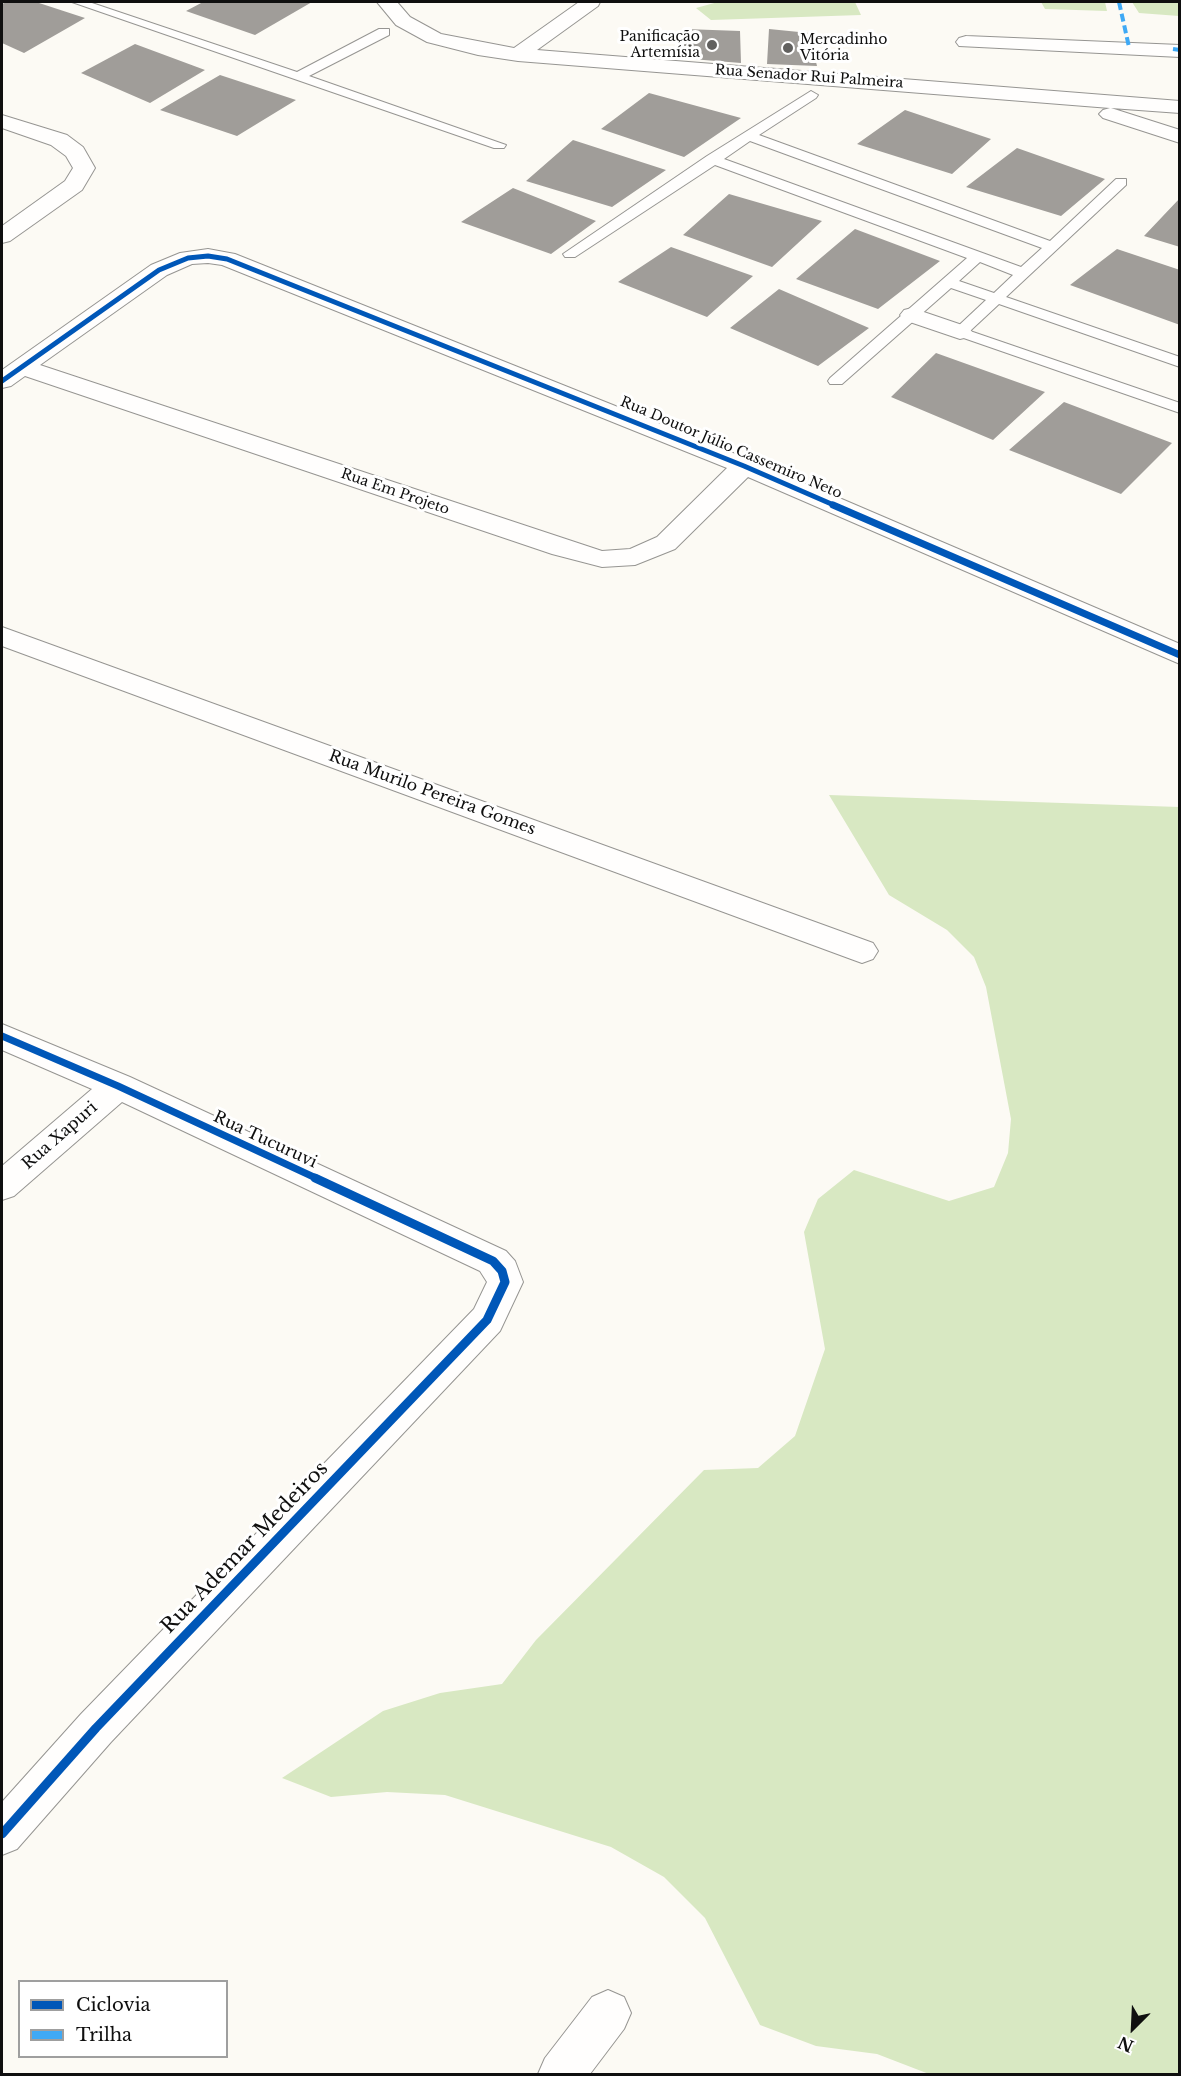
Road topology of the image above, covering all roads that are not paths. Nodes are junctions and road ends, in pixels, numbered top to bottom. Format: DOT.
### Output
graph roads {
  1 [pos="78,2"];
  2 [pos="387,2"];
  3 [pos="591,2"];
  4 [pos="403,21"];
  5 [pos="384,32"];
  6 [pos="966,42"];
  7 [pos="1176,50"];
  8 [pos="518,55"];
  9 [pos="299,76"];
  10 [pos="836,78"];
  11 [pos="811,95"];
  12 [pos="1066,99"];
  13 [pos="1179,107"];
  14 [pos="2,121"];
  15 [pos="748,136"];
  16 [pos="1179,137"];
  17 [pos="499,145"];
  18 [pos="712,159"];
  19 [pos="1121,183"];
  20 [pos="2,236"];
  21 [pos="1051,246"];
  22 [pos="570,254"];
  23 [pos="977,257"];
  24 [pos="1022,273"];
  25 [pos="949,282"];
  26 [pos="996,298"];
  27 [pos="912,315"];
  28 [pos="960,332"];
  29 [pos="1179,362"];
  30 [pos="12,374"];
  31 [pos="836,381"];
  32 [pos="1179,408"];
  33 [pos="744,466"];
  34 [pos="2,636"];
  35 [pos="1179,655"];
  36 [pos="862,951"];
  37 [pos="2,1036"];
  38 [pos="118,1086"];
  39 [pos="2,1186"];
  40 [pos="505,1282"];
  41 [pos="2,1834"];
  42 [pos="608,2013"];
  43 [pos="561,2074"];
  1 -- 9 [label="lane"];
  2 -- 4 [label="street, Rua Senador Rui Palmeira"];
  3 -- 8 [label="street"];
  4 -- 5 [label="street"];
  4 -- 8 [label="street, Rua Senador Rui Palmeira"];
  5 -- 9 [label="lane"];
  6 -- 7 [label="street"];
  8 -- 10 [label="street, Rua Senador Rui Palmeira"];
  9 -- 17 [label="lane"];
  10 -- 11 [label="street"];
  10 -- 12 [label="street, Rua Senador Rui Palmeira"];
  11 -- 15 [label="lane"];
  12 -- 13 [label="street, Rua Senador Rui Palmeira"];
  12 -- 16 [label="street, Rua Senador Rui Palmeira"];
  14 -- 20 [label="street"];
  15 -- 18 [label="lane"];
  15 -- 21 [label="lane"];
  18 -- 22 [label="lane"];
  18 -- 23 [label="lane"];
  19 -- 21 [label="lane"];
  21 -- 24 [label="lane"];
  23 -- 24 [label="lane"];
  23 -- 25 [label="lane"];
  24 -- 26 [label="lane"];
  25 -- 26 [label="lane"];
  25 -- 27 [label="lane"];
  26 -- 28 [label="lane"];
  26 -- 29 [label="lane"];
  27 -- 28 [label="street"];
  27 -- 31 [label="lane"];
  28 -- 32 [label="lane"];
  30 -- 33 [label="street, Rua Em Projeto"];
  30 -- 33 [label="street, Rua Doutor Júlio Cassemiro Neto"];
  33 -- 35 [label="street, Rua Doutor Júlio Cassemiro Neto"];
  34 -- 36 [label="street, Rua Murilo Pereira Gomes"];
  37 -- 38 [label="street, Rua Tucuruvi"];
  38 -- 39 [label="street, Rua Xapuri"];
  38 -- 40 [label="street, Rua Tucuruvi"];
  40 -- 41 [label="street, Rua Ademar Medeiros"];
  42 -- 43 [label="street"];
}
